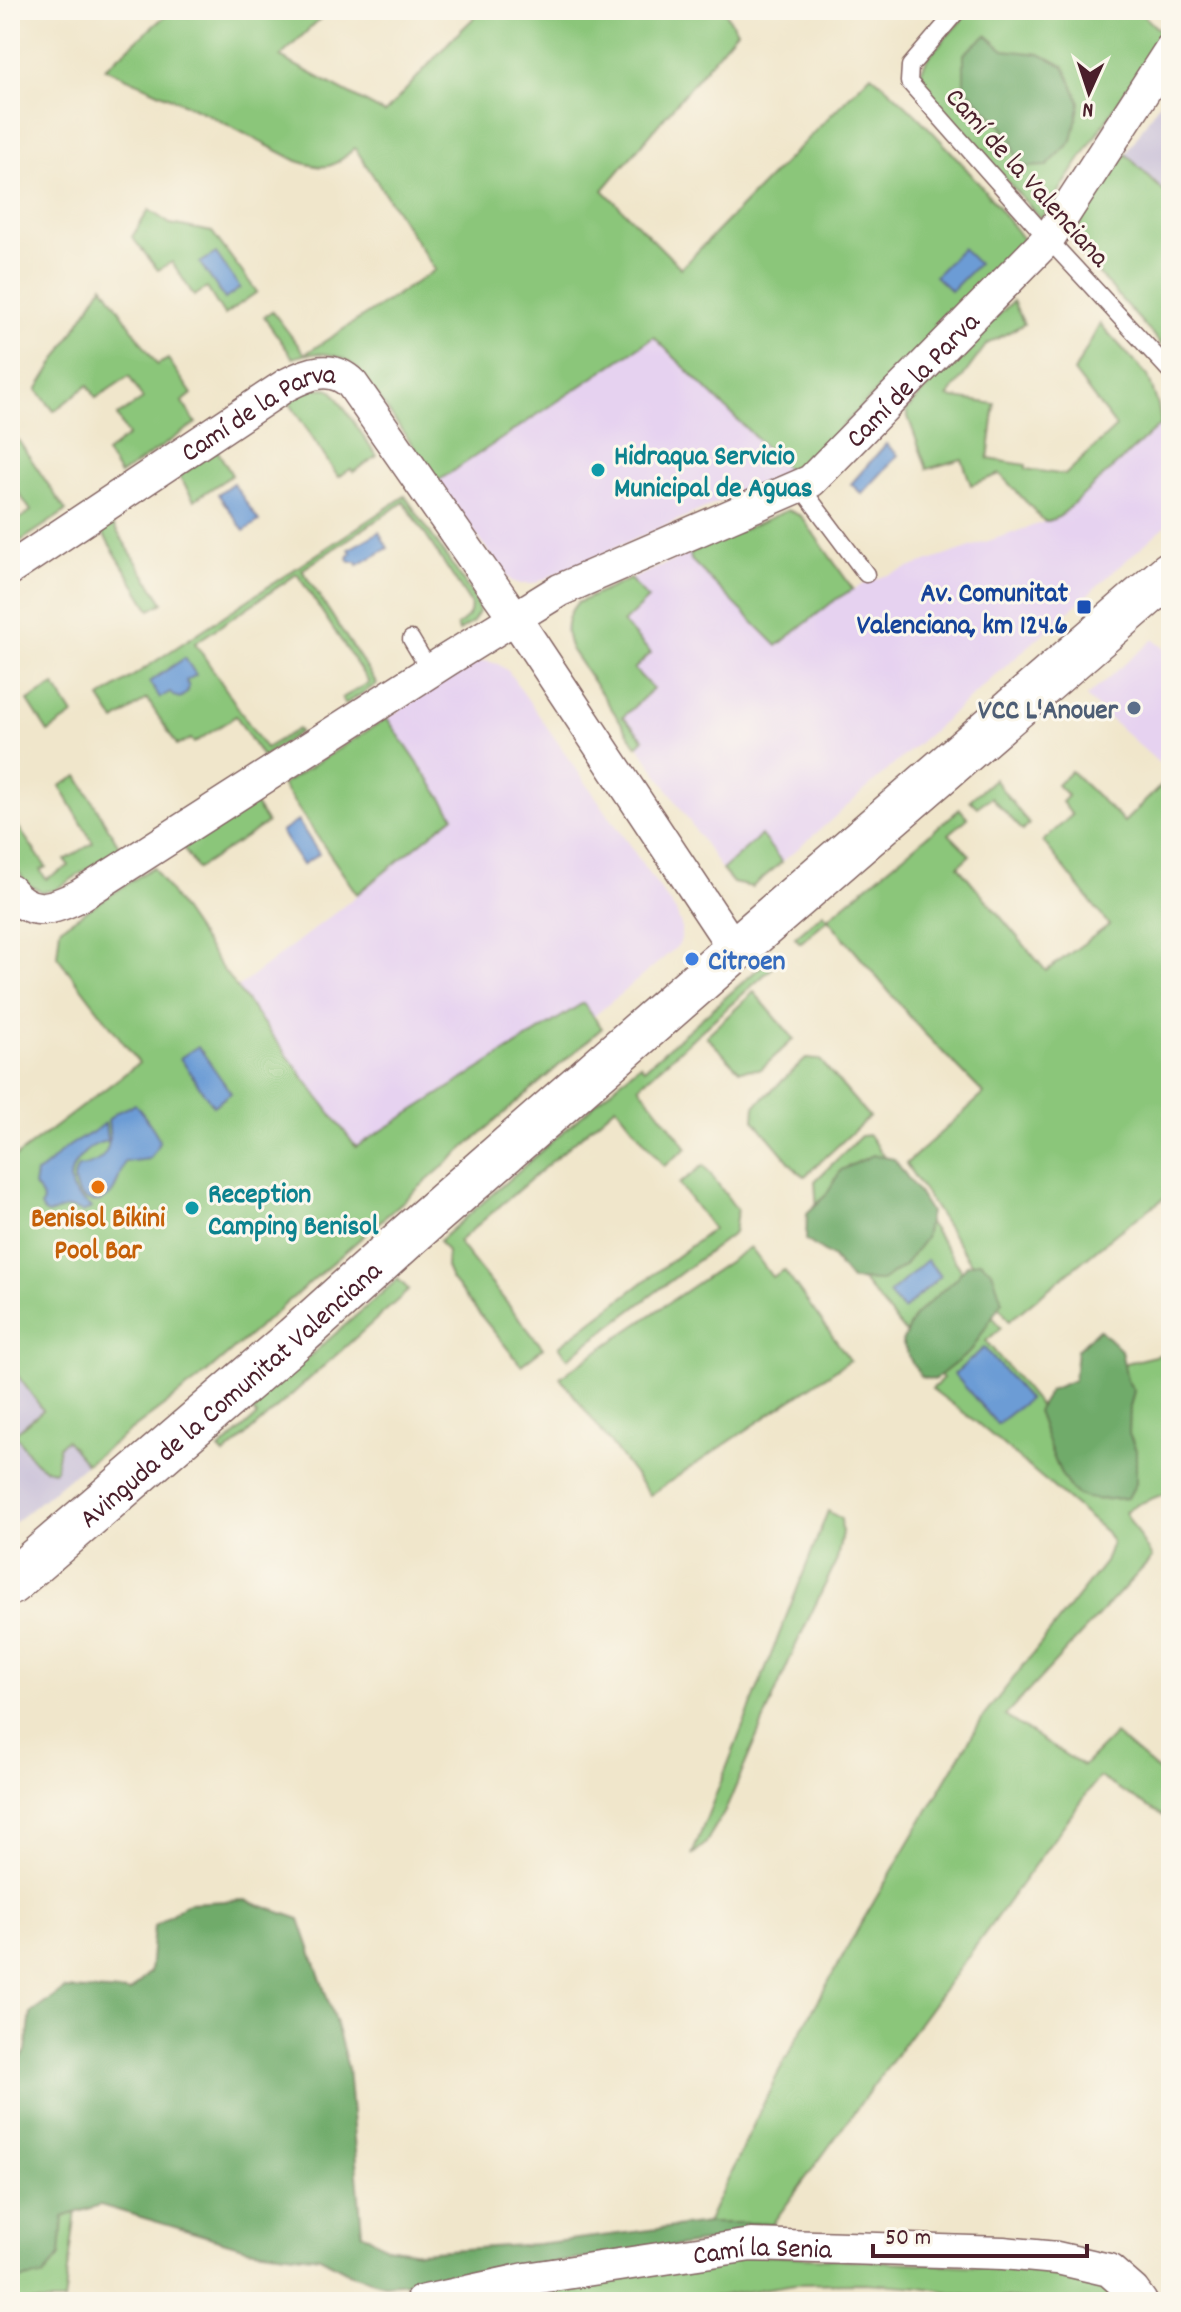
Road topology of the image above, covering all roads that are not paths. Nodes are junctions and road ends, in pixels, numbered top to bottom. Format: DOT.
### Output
graph roads {
  1 [pos="958,10"];
  2 [pos="1171,49"];
  3 [pos="1048,239"];
  4 [pos="1171,372"];
  5 [pos="800,486"];
  6 [pos="10,569"];
  7 [pos="1171,573"];
  8 [pos="866,574"];
  9 [pos="515,618"];
  10 [pos="411,639"];
  11 [pos="430,671"];
  12 [pos="10,891"];
  13 [pos="735,950"];
  14 [pos="10,1583"];
  15 [pos="421,2302"];
  16 [pos="1141,2302"];
  1 -- 3 [label="lane, Camí de la Valenciana"];
  2 -- 3 [label="street, Camí de la Parva"];
  3 -- 4 [label="lane, Camí de la Valenciana"];
  3 -- 5 [label="street, Camí de la Parva"];
  5 -- 8 [label="lane"];
  5 -- 9 [label="street, Camí de la Parva"];
  6 -- 9 [label="street, Camí de la Parva"];
  7 -- 13 [label="main road, Avinguda de la Comunitat Valenciana"];
  9 -- 11 [label="street, Camí de la Parva"];
  9 -- 13 [label="street, Camí de la Parva"];
  10 -- 11 [label="lane"];
  11 -- 12 [label="street, Camí de la Parva"];
  13 -- 14 [label="main road, Avinguda de la Comunitat Valenciana"];
  15 -- 16 [label="street, Camí la Senia"];
}
